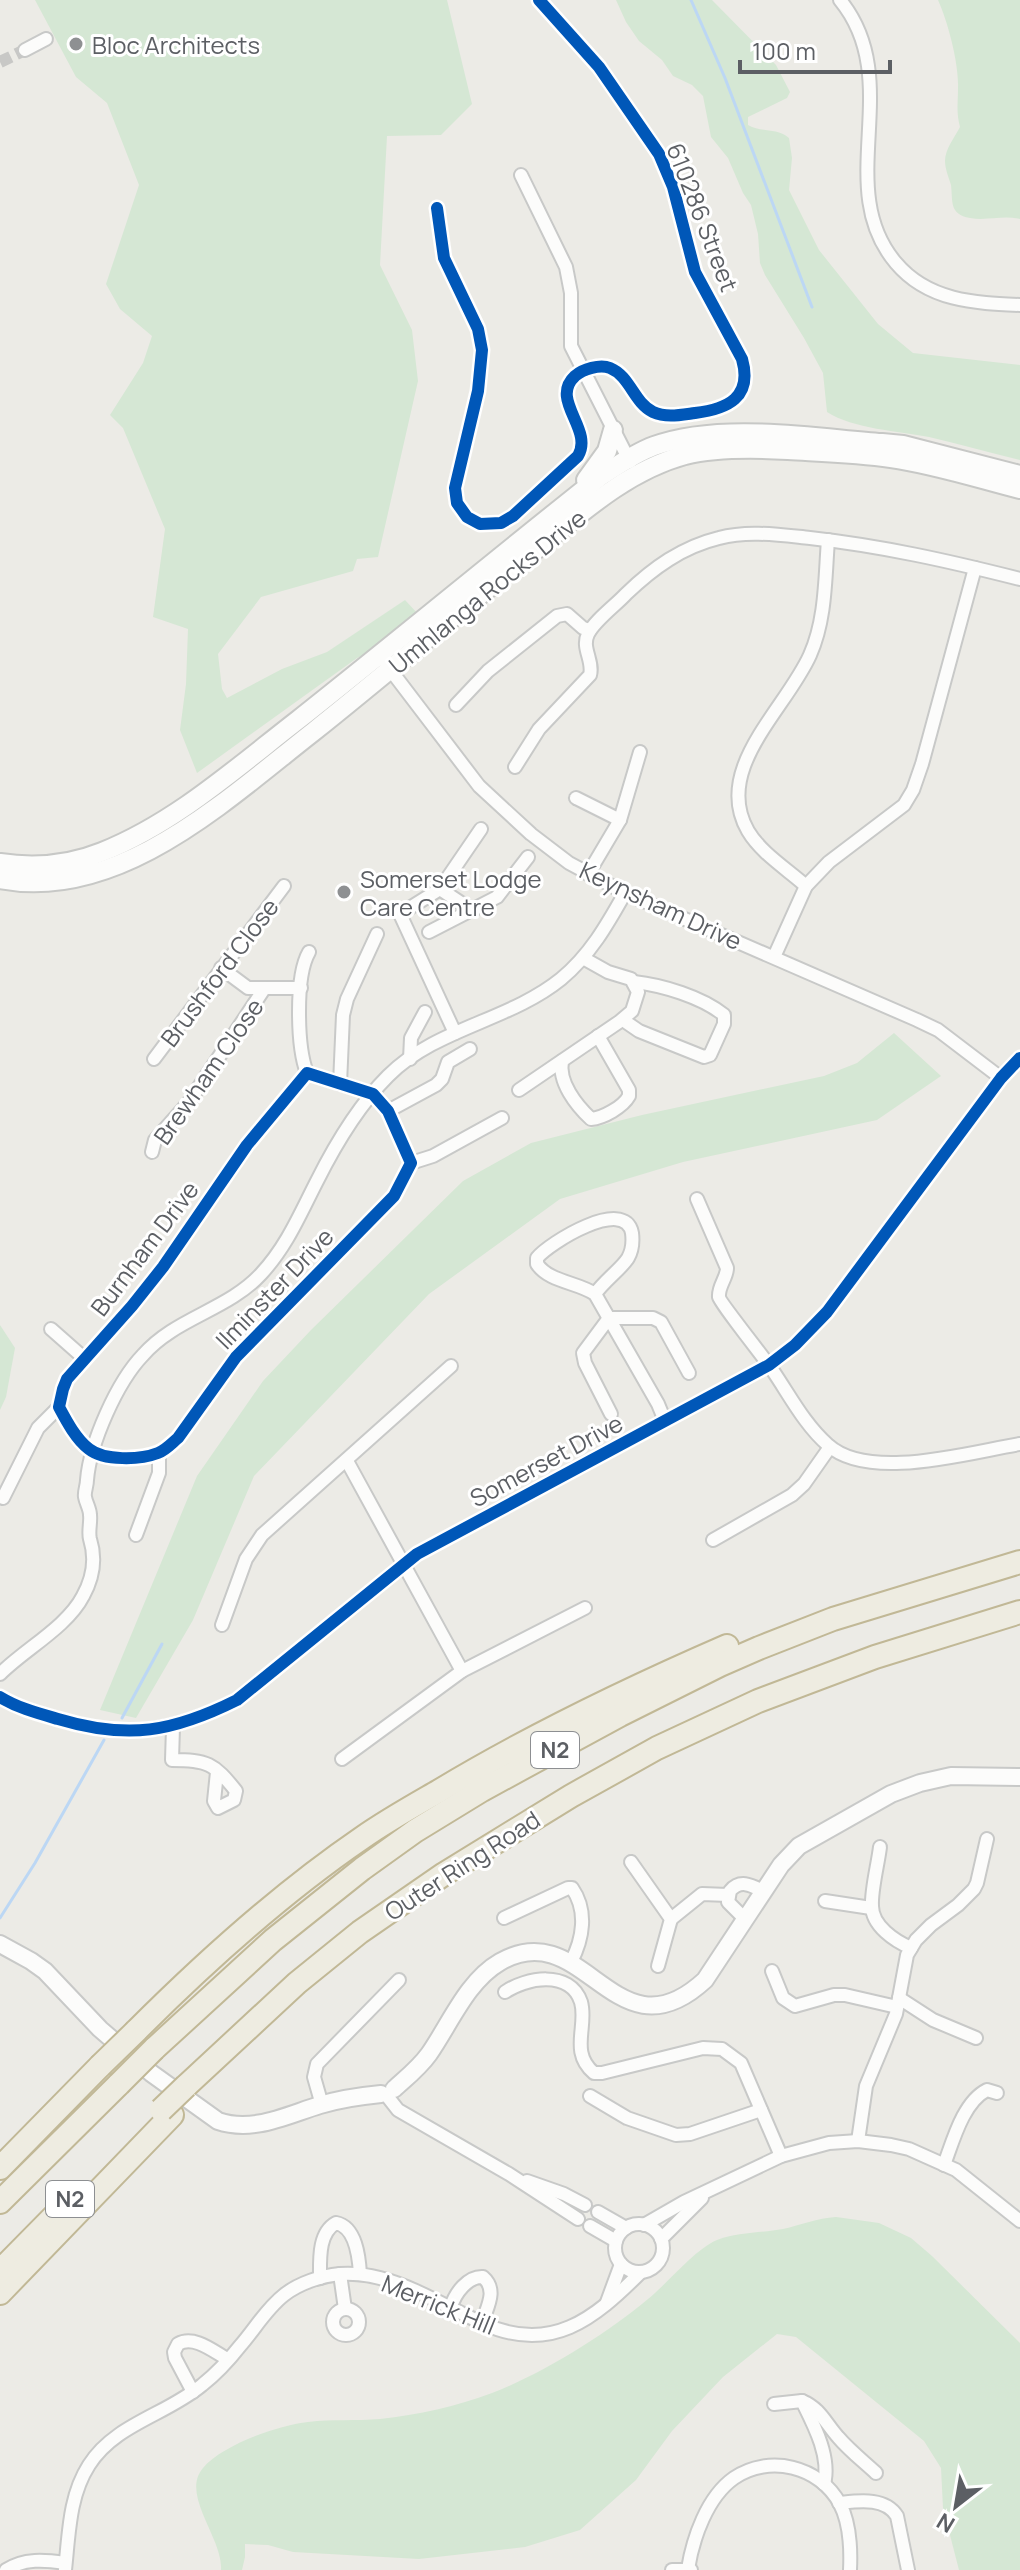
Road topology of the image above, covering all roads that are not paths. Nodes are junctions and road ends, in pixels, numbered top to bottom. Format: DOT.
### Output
graph roads {
  1 [pos="539,0"];
  2 [pos="840,0"];
  3 [pos="46,39"];
  4 [pos="25,50"];
  5 [pos="521,175"];
  6 [pos="437,208"];
  7 [pos="1020,305"];
  8 [pos="583,371"];
  9 [pos="613,430"];
  10 [pos="632,466"];
  11 [pos="1020,475"];
  12 [pos="1020,489"];
  13 [pos="560,509"];
  14 [pos="828,540"];
  15 [pos="975,568"];
  16 [pos="1020,579"];
  17 [pos="590,630"];
  18 [pos="386,663"];
  19 [pos="456,705"];
  20 [pos="640,752"];
  21 [pos="515,767"];
  22 [pos="576,798"];
  23 [pos="620,820"];
  24 [pos="481,829"];
  25 [pos="528,857"];
  26 [pos="0,863"];
  27 [pos="588,874"];
  28 [pos="0,879"];
  29 [pos="284,886"];
  30 [pos="806,886"];
  31 [pos="440,889"];
  32 [pos="625,893"];
  33 [pos="473,911"];
  34 [pos="429,932"];
  35 [pos="377,934"];
  36 [pos="309,952"];
  37 [pos="774,957"];
  38 [pos="583,958"];
  39 [pos="221,968"];
  40 [pos="634,982"];
  41 [pos="301,988"];
  42 [pos="264,989"];
  43 [pos="425,1012"];
  44 [pos="623,1020"];
  45 [pos="455,1033"];
  46 [pos="598,1036"];
  47 [pos="470,1049"];
  48 [pos="1020,1058"];
  49 [pos="154,1059"];
  50 [pos="410,1059"];
  51 [pos="562,1061"];
  52 [pos="307,1073"];
  53 [pos="1001,1078"];
  54 [pos="340,1084"];
  55 [pos="519,1090"];
  56 [pos="373,1094"];
  57 [pos="388,1111"];
  58 [pos="502,1118"];
  59 [pos="152,1152"];
  60 [pos="411,1163"];
  61 [pos="697,1199"];
  62 [pos="595,1294"];
  63 [pos="609,1318"];
  64 [pos="51,1329"];
  65 [pos="85,1359"];
  66 [pos="769,1365"];
  67 [pos="451,1366"];
  68 [pos="689,1373"];
  69 [pos="59,1407"];
  70 [pos="611,1414"];
  71 [pos="665,1421"];
  72 [pos="1020,1444"];
  73 [pos="830,1447"];
  74 [pos="93,1452"];
  75 [pos="159,1453"];
  76 [pos="347,1461"];
  77 [pos="3,1498"];
  78 [pos="136,1535"];
  79 [pos="713,1540"];
  80 [pos="1020,1562"];
  81 [pos="403,1565"];
  82 [pos="911,1597"];
  83 [pos="585,1608"];
  84 [pos="1020,1612"];
  85 [pos="222,1625"];
  86 [pos="462,1671"];
  87 [pos="0,1674"];
  88 [pos="0,1697"];
  89 [pos="173,1727"];
  90 [pos="342,1759"];
  91 [pos="217,1772"];
  92 [pos="1020,1777"];
  93 [pos="987,1839"];
  94 [pos="880,1847"];
  95 [pos="631,1862"];
  96 [pos="763,1891"];
  97 [pos="728,1895"];
  98 [pos="825,1901"];
  99 [pos="871,1908"];
  100 [pos="504,1918"];
  101 [pos="671,1919"];
  102 [pos="745,1919"];
  103 [pos="0,1944"];
  104 [pos="911,1948"];
  105 [pos="571,1962"];
  106 [pos="658,1966"];
  107 [pos="772,1971"];
  108 [pos="399,1980"];
  109 [pos="505,1992"];
  110 [pos="898,2002"];
  111 [pos="976,2038"];
  112 [pos="146,2041"];
  113 [pos="111,2075"];
  114 [pos="387,2090"];
  115 [pos="997,2093"];
  116 [pos="590,2096"];
  117 [pos="322,2105"];
  118 [pos="761,2110"];
  119 [pos="167,2112"];
  120 [pos="141,2128"];
  121 [pos="858,2141"];
  122 [pos="781,2156"];
  123 [pos="944,2165"];
  124 [pos="0,2168"];
  125 [pos="509,2174"];
  126 [pos="0,2187"];
  127 [pos="707,2192"];
  128 [pos="0,2202"];
  129 [pos="585,2205"];
  130 [pos="598,2212"];
  131 [pos="578,2219"];
  132 [pos="1020,2220"];
  133 [pos="644,2225"];
  134 [pos="590,2226"];
  135 [pos="626,2228"];
  136 [pos="661,2239"];
  137 [pos="616,2241"];
  138 [pos="621,2264"];
  139 [pos="0,2271"];
  140 [pos="641,2272"];
  141 [pos="340,2274"];
  142 [pos="360,2274"];
  143 [pos="0,2278"];
  144 [pos="320,2278"];
  145 [pos="0,2293"];
  146 [pos="606,2305"];
  147 [pos="451,2307"];
  148 [pos="345,2309"];
  149 [pos="482,2323"];
  150 [pos="227,2359"];
  151 [pos="193,2392"];
  152 [pos="802,2401"];
  153 [pos="774,2404"];
  154 [pos="876,2473"];
  155 [pos="824,2484"];
  156 [pos="839,2503"];
  157 [pos="65,2567"];
  158 [pos="6,2570"];
  159 [pos="672,2570"];
  160 [pos="690,2570"];
  161 [pos="850,2570"];
  162 [pos="908,2570"];
  1 -- 8 [label="street, 610286 Street"];
  2 -- 7 [label="street"];
  3 -- 4 [label="street"];
  5 -- 8 [label="street"];
  6 -- 8 [label="street"];
  8 -- 9 [label="street"];
  9 -- 10 [label="street"];
  9 -- 13 [label="main road"];
  10 -- 11 [label="main road, Umhlanga Rocks Drive"];
  10 -- 12 [label="main road, Umhlanga Rocks Drive"];
  10 -- 13 [label="main road, Umhlanga Rocks Drive"];
  10 -- 18 [label="main road, Umhlanga Rocks Drive"];
  13 -- 18 [label="main road, Umhlanga Rocks Drive"];
  14 -- 15 [label="street"];
  14 -- 17 [label="street"];
  14 -- 30 [label="street"];
  15 -- 16 [label="street"];
  15 -- 30 [label="street"];
  17 -- 19 [label="street"];
  17 -- 21 [label="street"];
  18 -- 26 [label="main road, Umhlanga Rocks Drive"];
  18 -- 27 [label="street, Keynsham Drive"];
  18 -- 28 [label="main road, Umhlanga Rocks Drive"];
  20 -- 23 [label="street"];
  22 -- 23 [label="street"];
  23 -- 27 [label="street"];
  24 -- 31 [label="street"];
  25 -- 33 [label="street"];
  27 -- 32 [label="street, Keynsham Drive"];
  29 -- 39 [label="street, Brushford Close"];
  30 -- 37 [label="street"];
  31 -- 33 [label="street"];
  31 -- 45 [label="street"];
  32 -- 37 [label="street, Keynsham Drive"];
  32 -- 38 [label="street"];
  33 -- 34 [label="street"];
  35 -- 54 [label="street"];
  36 -- 41 [label="street"];
  37 -- 53 [label="street, Keynsham Drive"];
  38 -- 40 [label="street"];
  38 -- 45 [label="street"];
  39 -- 42 [label="street"];
  39 -- 49 [label="street, Brushford Close"];
  40 -- 44 [label="street"];
  40 -- 44 [label="street"];
  41 -- 42 [label="street"];
  41 -- 52 [label="street"];
  42 -- 59 [label="street, Brewham Close"];
  43 -- 50 [label="street"];
  44 -- 46 [label="street"];
  45 -- 50 [label="street"];
  46 -- 51 [label="street"];
  46 -- 51 [label="street"];
  47 -- 57 [label="street"];
  48 -- 53 [label="street, Somerset Drive"];
  50 -- 56 [label="street"];
  51 -- 55 [label="street"];
  52 -- 54 [label="street"];
  52 -- 65 [label="street, Burnham Drive"];
  53 -- 66 [label="street, Somerset Drive"];
  54 -- 56 [label="street"];
  56 -- 57 [label="street"];
  56 -- 74 [label="street"];
  57 -- 60 [label="street"];
  58 -- 60 [label="street"];
  60 -- 75 [label="street, Ilminster Drive"];
  61 -- 66 [label="street"];
  62 -- 62 [label="street"];
  62 -- 63 [label="street"];
  63 -- 68 [label="street"];
  63 -- 70 [label="street"];
  63 -- 71 [label="street"];
  64 -- 65 [label="street"];
  65 -- 69 [label="street, Burnham Drive"];
  66 -- 71 [label="street, Somerset Drive"];
  66 -- 73 [label="street"];
  67 -- 76 [label="street"];
  69 -- 74 [label="street"];
  69 -- 77 [label="street, Burnham Drive"];
  71 -- 81 [label="street, Somerset Drive"];
  72 -- 73 [label="street"];
  73 -- 79 [label="street"];
  74 -- 75 [label="street"];
  74 -- 87 [label="street"];
  75 -- 78 [label="street"];
  76 -- 81 [label="street"];
  76 -- 85 [label="street"];
  80 -- 82 [label="highway, Outer Ring Road / N2"];
  81 -- 86 [label="street"];
  81 -- 89 [label="street, Somerset Drive"];
  82 -- 112 [label="highway, Outer Ring Road / N2"];
  82 -- 112 [label="highway"];
  83 -- 86 [label="street"];
  84 -- 119 [label="highway, Outer Ring Road / N2, bridge"];
  86 -- 90 [label="street"];
  88 -- 89 [label="street, Somerset Drive"];
  89 -- 91 [label="street"];
  92 -- 96 [label="street"];
  93 -- 104 [label="street"];
  94 -- 99 [label="street"];
  95 -- 101 [label="street"];
  96 -- 97 [label="street"];
  96 -- 102 [label="street"];
  97 -- 101 [label="street"];
  97 -- 102 [label="street"];
  98 -- 99 [label="street"];
  99 -- 104 [label="street"];
  100 -- 105 [label="street"];
  101 -- 106 [label="street"];
  102 -- 105 [label="street"];
  103 -- 117 [label="street"];
  104 -- 110 [label="street"];
  105 -- 114 [label="street"];
  107 -- 110 [label="street"];
  108 -- 117 [label="street"];
  109 -- 118 [label="street"];
  110 -- 111 [label="street"];
  110 -- 121 [label="street"];
  112 -- 113 [label="highway, Outer Ring Road / N2, bridge"];
  113 -- 124 [label="highway"];
  113 -- 126 [label="highway"];
  113 -- 128 [label="highway, Outer Ring Road / N2"];
  114 -- 117 [label="street"];
  114 -- 125 [label="street"];
  115 -- 123 [label="street"];
  116 -- 118 [label="street"];
  118 -- 122 [label="street"];
  119 -- 120 [label="highway, Outer Ring Road / N2"];
  119 -- 145 [label="highway"];
  120 -- 139 [label="highway, Outer Ring Road / N2"];
  120 -- 143 [label="highway"];
  121 -- 122 [label="street"];
  121 -- 123 [label="street"];
  122 -- 127 [label="street"];
  123 -- 132 [label="street"];
  125 -- 129 [label="street"];
  125 -- 131 [label="street"];
  127 -- 133 [label="street"];
  127 -- 136 [label="street"];
  130 -- 135 [label="street"];
  133 -- 135 [label="street"];
  133 -- 136 [label="street"];
  134 -- 137 [label="street"];
  135 -- 137 [label="street"];
  136 -- 140 [label="street"];
  137 -- 138 [label="street"];
  138 -- 140 [label="street"];
  138 -- 146 [label="street"];
  140 -- 146 [label="street, Merrick Hill"];
  141 -- 142 [label="street, Merrick Hill"];
  141 -- 144 [label="street, Merrick Hill"];
  141 -- 148 [label="street"];
  142 -- 144 [label="street, Merrick Hill"];
  142 -- 147 [label="street, Merrick Hill"];
  144 -- 150 [label="street, Merrick Hill"];
  146 -- 149 [label="street, Merrick Hill"];
  147 -- 149 [label="street, Merrick Hill"];
  147 -- 149 [label="street"];
  150 -- 151 [label="street, Merrick Hill"];
  150 -- 151 [label="street"];
  151 -- 157 [label="street, Merrick Hill"];
  152 -- 153 [label="street"];
  152 -- 154 [label="street"];
  152 -- 155 [label="street"];
  155 -- 156 [label="street"];
  155 -- 160 [label="street"];
  156 -- 161 [label="street"];
  156 -- 162 [label="street"];
  157 -- 158 [label="street, Merrick Hill"];
  159 -- 160 [label="street"];
}
